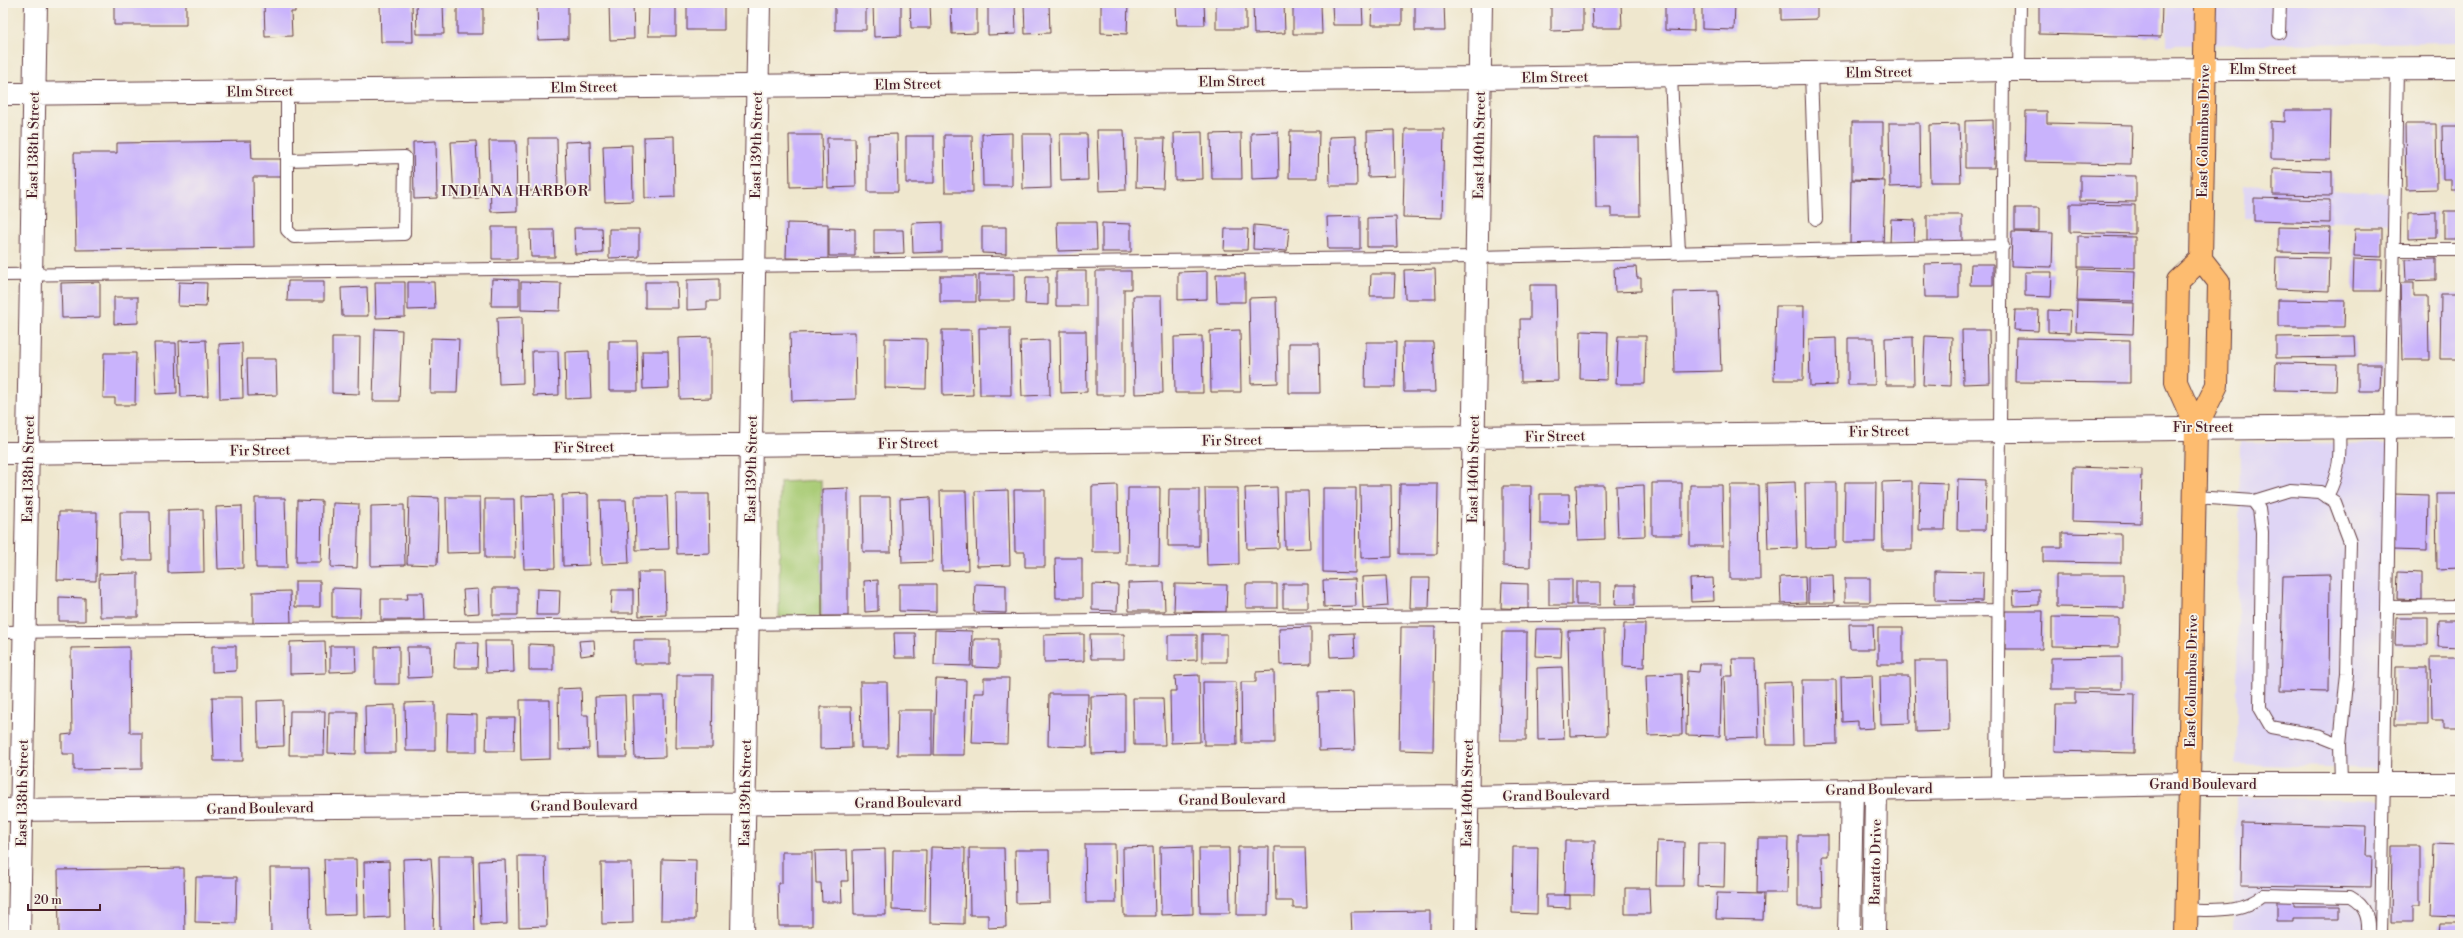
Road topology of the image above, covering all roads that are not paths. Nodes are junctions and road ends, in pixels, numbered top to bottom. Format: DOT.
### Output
graph roads {
  1 [pos="36,3"];
  2 [pos="759,3"];
  3 [pos="1482,3"];
  4 [pos="2020,3"];
  5 [pos="2206,3"];
  6 [pos="2280,3"];
  7 [pos="2279,33"];
  8 [pos="2397,68"];
  9 [pos="2460,68"];
  10 [pos="2011,70"];
  11 [pos="2205,70"];
  12 [pos="1811,73"];
  13 [pos="1671,76"];
  14 [pos="1480,78"];
  15 [pos="757,85"];
  16 [pos="287,91"];
  17 [pos="3,94"];
  18 [pos="34,94"];
  19 [pos="287,160"];
  20 [pos="1816,219"];
  21 [pos="2003,246"];
  22 [pos="2394,250"];
  23 [pos="2460,250"];
  24 [pos="1679,253"];
  25 [pos="1477,257"];
  26 [pos="2200,259"];
  27 [pos="754,264"];
  28 [pos="3,275"];
  29 [pos="31,275"];
  30 [pos="2339,426"];
  31 [pos="2390,426"];
  32 [pos="2460,426"];
  33 [pos="2196,427"];
  34 [pos="2000,430"];
  35 [pos="1474,437"];
  36 [pos="751,445"];
  37 [pos="28,453"];
  38 [pos="3,454"];
  39 [pos="2327,497"];
  40 [pos="2195,498"];
  41 [pos="2252,501"];
  42 [pos="2460,606"];
  43 [pos="2387,607"];
  44 [pos="1998,610"];
  45 [pos="1470,617"];
  46 [pos="748,623"];
  47 [pos="25,631"];
  48 [pos="3,632"];
  49 [pos="2340,744"];
  50 [pos="2189,784"];
  51 [pos="2341,784"];
  52 [pos="2384,784"];
  53 [pos="2460,784"];
  54 [pos="1997,787"];
  55 [pos="1876,789"];
  56 [pos="1852,790"];
  57 [pos="1467,797"];
  58 [pos="744,803"];
  59 [pos="13,810"];
  60 [pos="2187,910"];
  61 [pos="19,935"];
  62 [pos="742,935"];
  63 [pos="1465,935"];
  64 [pos="1849,935"];
  65 [pos="1874,935"];
  66 [pos="2186,935"];
  67 [pos="2368,935"];
  68 [pos="2381,935"];
  1 -- 18 [label="street, East 138th Street"];
  2 -- 15 [label="street, East 139th Street"];
  3 -- 14 [label="street, East 140th Street"];
  4 -- 10 [label="lane"];
  5 -- 11 [label="main road, East Columbus Drive"];
  6 -- 7 [label="lane"];
  8 -- 9 [label="street, Elm Street"];
  8 -- 11 [label="street, Elm Street"];
  8 -- 22 [label="lane"];
  10 -- 11 [label="street, Elm Street"];
  10 -- 12 [label="street, Elm Street"];
  10 -- 21 [label="lane"];
  11 -- 26 [label="main road, East Columbus Drive"];
  12 -- 13 [label="street, Elm Street"];
  12 -- 20 [label="lane"];
  13 -- 14 [label="street, Elm Street"];
  13 -- 24 [label="lane"];
  14 -- 15 [label="street, Elm Street"];
  14 -- 25 [label="street, East 140th Street"];
  15 -- 16 [label="street, Elm Street"];
  15 -- 27 [label="street, East 139th Street"];
  16 -- 18 [label="street, Elm Street"];
  16 -- 19 [label="lane"];
  17 -- 18 [label="street, Elm Street"];
  18 -- 29 [label="street, East 138th Street"];
  19 -- 19 [label="lane"];
  21 -- 24 [label="lane"];
  21 -- 34 [label="lane"];
  22 -- 23 [label="lane"];
  22 -- 31 [label="lane"];
  24 -- 25 [label="lane"];
  25 -- 27 [label="lane"];
  25 -- 35 [label="street, East 140th Street"];
  26 -- 33 [label="main road, East Columbus Drive"];
  26 -- 33 [label="main road, East Columbus Drive"];
  27 -- 29 [label="lane"];
  27 -- 36 [label="street, East 139th Street"];
  28 -- 29 [label="lane"];
  29 -- 37 [label="street, East 138th Street"];
  30 -- 31 [label="street, Fir Street"];
  30 -- 33 [label="street, Fir Street"];
  30 -- 39 [label="lane"];
  31 -- 32 [label="street, Fir Street"];
  31 -- 43 [label="lane"];
  33 -- 34 [label="street, Fir Street"];
  33 -- 40 [label="main road, East Columbus Drive"];
  34 -- 35 [label="street, Fir Street"];
  34 -- 44 [label="lane"];
  35 -- 36 [label="street, Fir Street"];
  35 -- 45 [label="street, East 140th Street"];
  36 -- 37 [label="street, Fir Street"];
  36 -- 46 [label="street, East 139th Street"];
  37 -- 38 [label="street, Fir Street"];
  37 -- 47 [label="street, East 138th Street"];
  39 -- 41 [label="lane"];
  39 -- 49 [label="lane"];
  40 -- 41 [label="lane"];
  40 -- 50 [label="main road, East Columbus Drive"];
  41 -- 49 [label="lane"];
  42 -- 43 [label="lane"];
  43 -- 52 [label="lane"];
  44 -- 45 [label="lane"];
  44 -- 54 [label="lane"];
  45 -- 46 [label="lane"];
  45 -- 57 [label="street, East 140th Street"];
  46 -- 47 [label="lane"];
  46 -- 58 [label="street, East 139th Street"];
  47 -- 48 [label="lane"];
  47 -- 59 [label="street, East 138th Street"];
  49 -- 51 [label="lane"];
  50 -- 51 [label="street, Grand Boulevard"];
  50 -- 54 [label="street, Grand Boulevard"];
  50 -- 60 [label="main road, East Columbus Drive"];
  51 -- 52 [label="street, Grand Boulevard"];
  52 -- 53 [label="street, Grand Boulevard"];
  52 -- 68 [label="lane"];
  54 -- 55 [label="street, Grand Boulevard"];
  55 -- 56 [label="street, Grand Boulevard"];
  55 -- 65 [label="street, Baratto Drive"];
  56 -- 57 [label="street, Grand Boulevard"];
  56 -- 64 [label="street, Baratto Drive"];
  57 -- 58 [label="street, Grand Boulevard"];
  57 -- 63 [label="street, East 140th Street"];
  58 -- 59 [label="street, Grand Boulevard"];
  58 -- 62 [label="street, East 139th Street"];
  59 -- 61 [label="street, East 138th Street"];
  60 -- 66 [label="main road, East Columbus Drive"];
  60 -- 67 [label="lane"];
}
